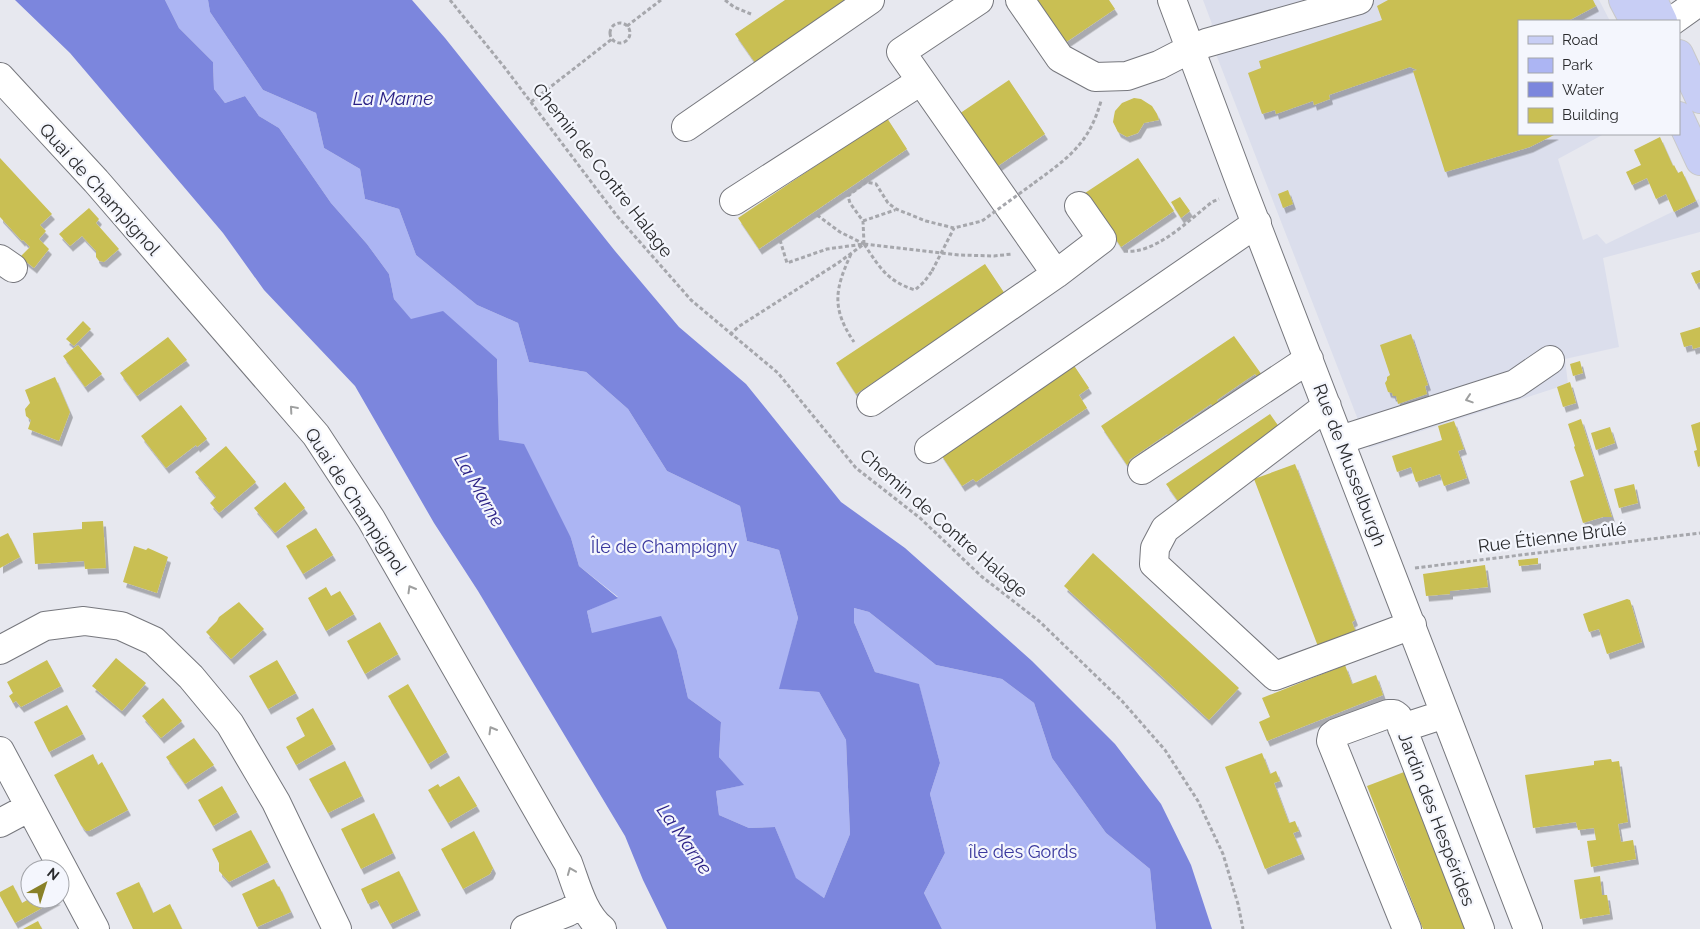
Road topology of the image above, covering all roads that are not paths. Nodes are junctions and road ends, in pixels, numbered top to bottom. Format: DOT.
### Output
graph roads {
  1 [pos="870,0"];
  2 [pos="978,0"];
  3 [pos="1020,0"];
  4 [pos="1172,0"];
  5 [pos="1359,0"];
  6 [pos="1623,0"];
  7 [pos="1653,0"];
  8 [pos="1700,1"];
  9 [pos="1633,20"];
  10 [pos="1663,20"];
  11 [pos="1673,20"];
  12 [pos="1190,49"];
  13 [pos="1680,56"];
  14 [pos="0,77"];
  15 [pos="921,81"];
  16 [pos="1700,99"];
  17 [pos="1680,118"];
  18 [pos="686,127"];
  19 [pos="1700,161"];
  20 [pos="734,201"];
  21 [pos="1079,206"];
  22 [pos="1257,224"];
  23 [pos="1056,274"];
  24 [pos="1309,359"];
  25 [pos="1550,360"];
  26 [pos="872,402"];
  27 [pos="1327,406"];
  28 [pos="1340,440"];
  29 [pos="929,449"];
  30 [pos="1142,470"];
  31 [pos="1412,625"];
  32 [pos="0,650"];
  33 [pos="1446,714"];
  34 [pos="1402,728"];
  35 [pos="0,751"];
  36 [pos="30,807"];
  37 [pos="0,823"];
  38 [pos="583,903"];
  39 [pos="95,929"];
  40 [pos="337,929"];
  41 [pos="525,929"];
  42 [pos="602,929"];
  43 [pos="1407,929"];
  44 [pos="1480,929"];
  45 [pos="1528,929"];
  1 -- 18 [label="street"];
  2 -- 15 [label="street"];
  3 -- 12 [label="street"];
  4 -- 12 [label="street, Rue de Musselburgh"];
  5 -- 12 [label="street"];
  6 -- 9 [label="main road"];
  7 -- 10 [label="main road"];
  8 -- 11 [label="street"];
  12 -- 22 [label="street, Rue de Musselburgh"];
  13 -- 16 [label="main road"];
  38 -- 14 [label="street, Quai de Champignol, one-way"];
  15 -- 20 [label="street"];
  15 -- 23 [label="street"];
  17 -- 19 [label="main road"];
  21 -- 23 [label="street"];
  22 -- 24 [label="street, Rue de Musselburgh"];
  22 -- 29 [label="street"];
  23 -- 26 [label="street"];
  24 -- 27 [label="street, Rue de Musselburgh"];
  24 -- 30 [label="street"];
  25 -- 28 [label="street, one-way"];
  27 -- 28 [label="street, Rue de Musselburgh"];
  27 -- 31 [label="street"];
  28 -- 31 [label="street, Rue de Musselburgh"];
  31 -- 33 [label="street, Rue de Musselburgh"];
  32 -- 40 [label="street"];
  33 -- 34 [label="street"];
  33 -- 45 [label="street, Rue de Musselburgh"];
  34 -- 43 [label="street, Jardin des Hespérides"];
  34 -- 44 [label="street, Jardin des Hespérides"];
  35 -- 36 [label="street"];
  36 -- 37 [label="street"];
  36 -- 39 [label="street"];
  38 -- 41 [label="street"];
  38 -- 42 [label="street, Quai de Champignol"];
}
